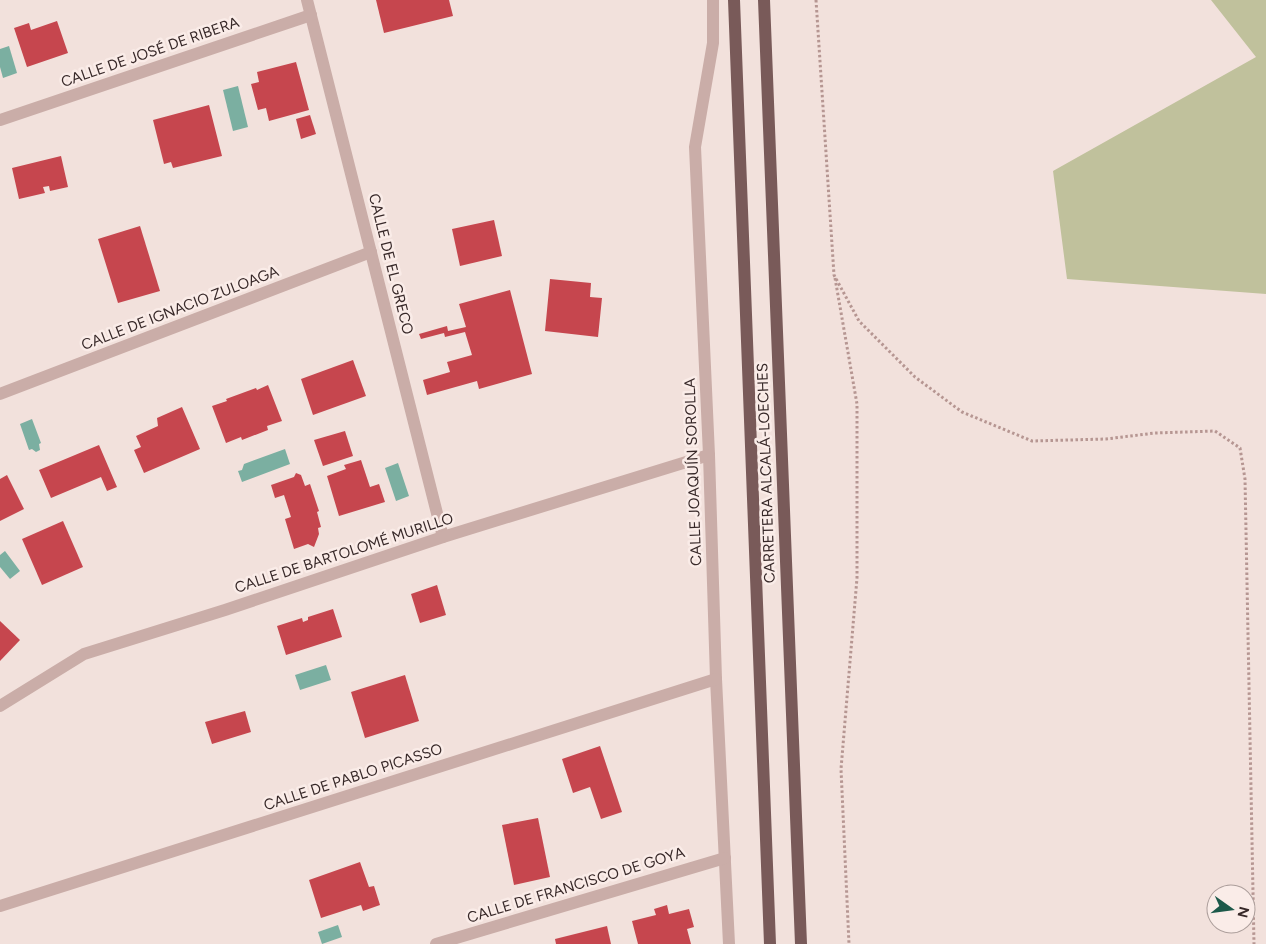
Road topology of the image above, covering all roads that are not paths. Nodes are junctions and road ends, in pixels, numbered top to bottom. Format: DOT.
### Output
graph roads {
  1 [pos="307,0"];
  2 [pos="713,0"];
  3 [pos="734,0"];
  4 [pos="764,0"];
  5 [pos="311,15"];
  6 [pos="0,120"];
  7 [pos="371,252"];
  8 [pos="0,394"];
  9 [pos="709,455"];
  10 [pos="444,537"];
  11 [pos="716,679"];
  12 [pos="0,706"];
  13 [pos="725,858"];
  14 [pos="0,906"];
  15 [pos="436,944"];
  16 [pos="729,944"];
  17 [pos="770,944"];
  18 [pos="801,944"];
  1 -- 5 [label="street, CALLE DE EL GRECO"];
  2 -- 9 [label="street, CALLE JOAQUÍN SOROLLA"];
  3 -- 17 [label="main road, CARRETERA ALCALÁ-LOECHES"];
  4 -- 18 [label="main road, CARRETERA ALCALÁ-LOECHES"];
  5 -- 6 [label="street, CALLE DE JOSÉ DE RIBERA"];
  5 -- 7 [label="street, CALLE DE EL GRECO"];
  7 -- 8 [label="street, CALLE DE IGNACIO ZULOAGA"];
  7 -- 10 [label="street, CALLE DE EL GRECO"];
  9 -- 10 [label="street, CALLE DE BARTOLOMÉ MURILLO"];
  9 -- 11 [label="street, CALLE JOAQUÍN SOROLLA"];
  10 -- 12 [label="street, CALLE DE BARTOLOMÉ MURILLO"];
  11 -- 13 [label="street, CALLE JOAQUÍN SOROLLA"];
  11 -- 14 [label="street, CALLE DE PABLO PICASSO"];
  13 -- 15 [label="street, CALLE DE FRANCISCO DE GOYA"];
  13 -- 16 [label="street, CALLE JOAQUÍN SOROLLA"];
}
